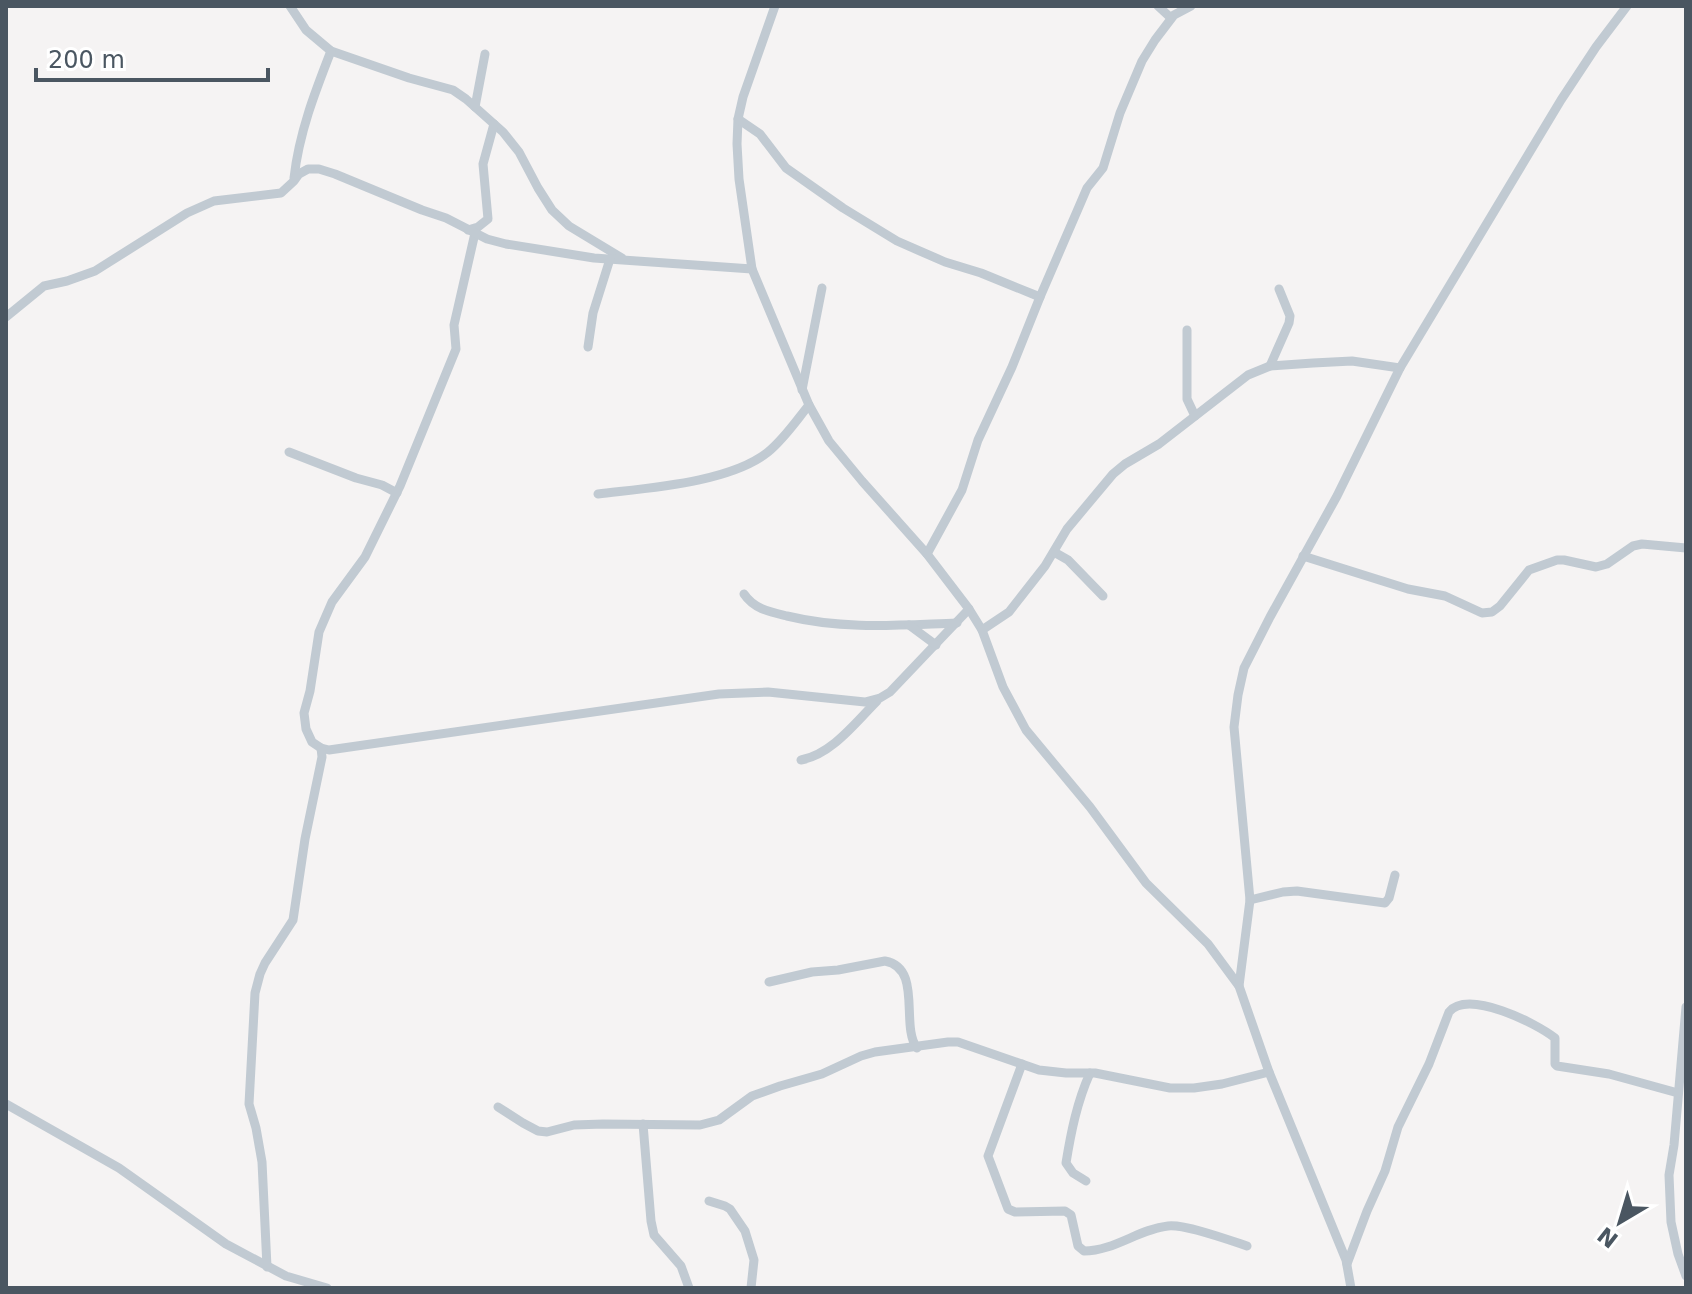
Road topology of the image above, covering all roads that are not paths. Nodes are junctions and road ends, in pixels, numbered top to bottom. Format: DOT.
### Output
graph roads {
  1 [pos="290,6"];
  2 [pos="775,6"];
  3 [pos="1158,6"];
  4 [pos="1191,6"];
  5 [pos="1627,6"];
  6 [pos="1171,18"];
  7 [pos="331,51"];
  8 [pos="485,54"];
  9 [pos="475,107"];
  10 [pos="738,119"];
  11 [pos="494,124"];
  12 [pos="297,152"];
  13 [pos="308,169"];
  14 [pos="294,181"];
  15 [pos="471,231"];
  16 [pos="610,259"];
  17 [pos="625,260"];
  18 [pos="752,269"];
  19 [pos="822,288"];
  20 [pos="1279,289"];
  21 [pos="1040,297"];
  22 [pos="6,317"];
  23 [pos="1187,330"];
  24 [pos="588,347"];
  25 [pos="1270,366"];
  26 [pos="1400,368"];
  27 [pos="802,390"];
  28 [pos="809,405"];
  29 [pos="1195,416"];
  30 [pos="289,452"];
  31 [pos="397,493"];
  32 [pos="598,494"];
  33 [pos="1686,548"];
  34 [pos="1054,552"];
  35 [pos="927,554"];
  36 [pos="1303,556"];
  37 [pos="744,594"];
  38 [pos="1103,596"];
  39 [pos="969,609"];
  40 [pos="957,623"];
  41 [pos="909,625"];
  42 [pos="982,630"];
  43 [pos="936,645"];
  44 [pos="880,698"];
  45 [pos="321,748"];
  46 [pos="801,760"];
  47 [pos="1395,875"];
  48 [pos="1250,900"];
  49 [pos="769,982"];
  50 [pos="1239,986"];
  51 [pos="1686,1007"];
  52 [pos="917,1048"];
  53 [pos="1022,1064"];
  54 [pos="1269,1072"];
  55 [pos="1090,1073"];
  56 [pos="1678,1093"];
  57 [pos="6,1104"];
  58 [pos="498,1107"];
  59 [pos="643,1124"];
  60 [pos="1086,1181"];
  61 [pos="709,1201"];
  62 [pos="1247,1246"];
  63 [pos="1347,1264"];
  64 [pos="267,1267"];
  65 [pos="286,1276"];
  66 [pos="1686,1276"];
  67 [pos="285,1288"];
  68 [pos="327,1288"];
  69 [pos="689,1288"];
  70 [pos="751,1288"];
  71 [pos="1351,1288"];
  1 -- 7 [label="street"];
  2 -- 10 [label="street"];
  3 -- 6 [label="street"];
  4 -- 6 [label="street"];
  5 -- 26 [label="street"];
  6 -- 21 [label="street"];
  7 -- 9 [label="street"];
  7 -- 12 [label="street"];
  8 -- 9 [label="street"];
  9 -- 11 [label="street"];
  10 -- 18 [label="street"];
  10 -- 21 [label="street"];
  11 -- 15 [label="street"];
  11 -- 17 [label="street"];
  12 -- 13 [label="street"];
  12 -- 14 [label="street"];
  13 -- 14 [label="street"];
  13 -- 15 [label="street"];
  14 -- 22 [label="street"];
  15 -- 16 [label="street"];
  15 -- 31 [label="street"];
  16 -- 17 [label="street"];
  16 -- 24 [label="street"];
  17 -- 18 [label="street"];
  18 -- 27 [label="street"];
  19 -- 27 [label="street"];
  20 -- 25 [label="street"];
  21 -- 35 [label="street"];
  23 -- 29 [label="street"];
  25 -- 26 [label="street"];
  25 -- 29 [label="street"];
  26 -- 36 [label="street"];
  27 -- 28 [label="street"];
  28 -- 32 [label="street"];
  28 -- 35 [label="street"];
  29 -- 34 [label="street"];
  30 -- 31 [label="street"];
  31 -- 45 [label="street"];
  33 -- 36 [label="street"];
  34 -- 38 [label="street"];
  34 -- 42 [label="street"];
  35 -- 39 [label="street"];
  36 -- 48 [label="street"];
  37 -- 41 [label="street"];
  39 -- 40 [label="street"];
  39 -- 42 [label="street"];
  40 -- 41 [label="street"];
  40 -- 43 [label="street"];
  41 -- 43 [label="street"];
  42 -- 50 [label="street"];
  43 -- 44 [label="street"];
  44 -- 45 [label="street"];
  44 -- 46 [label="street"];
  45 -- 64 [label="street"];
  47 -- 48 [label="street"];
  48 -- 50 [label="street"];
  49 -- 52 [label="street"];
  50 -- 54 [label="street"];
  51 -- 56 [label="street"];
  52 -- 53 [label="street"];
  52 -- 59 [label="street"];
  53 -- 55 [label="street"];
  53 -- 62 [label="street"];
  54 -- 55 [label="street"];
  54 -- 63 [label="street"];
  55 -- 60 [label="street"];
  56 -- 63 [label="street"];
  56 -- 66 [label="street"];
  57 -- 64 [label="street"];
  58 -- 59 [label="street"];
  59 -- 69 [label="street"];
  61 -- 70 [label="street"];
  63 -- 71 [label="street"];
  64 -- 65 [label="street"];
  65 -- 67 [label="street"];
  65 -- 68 [label="street"];
}
